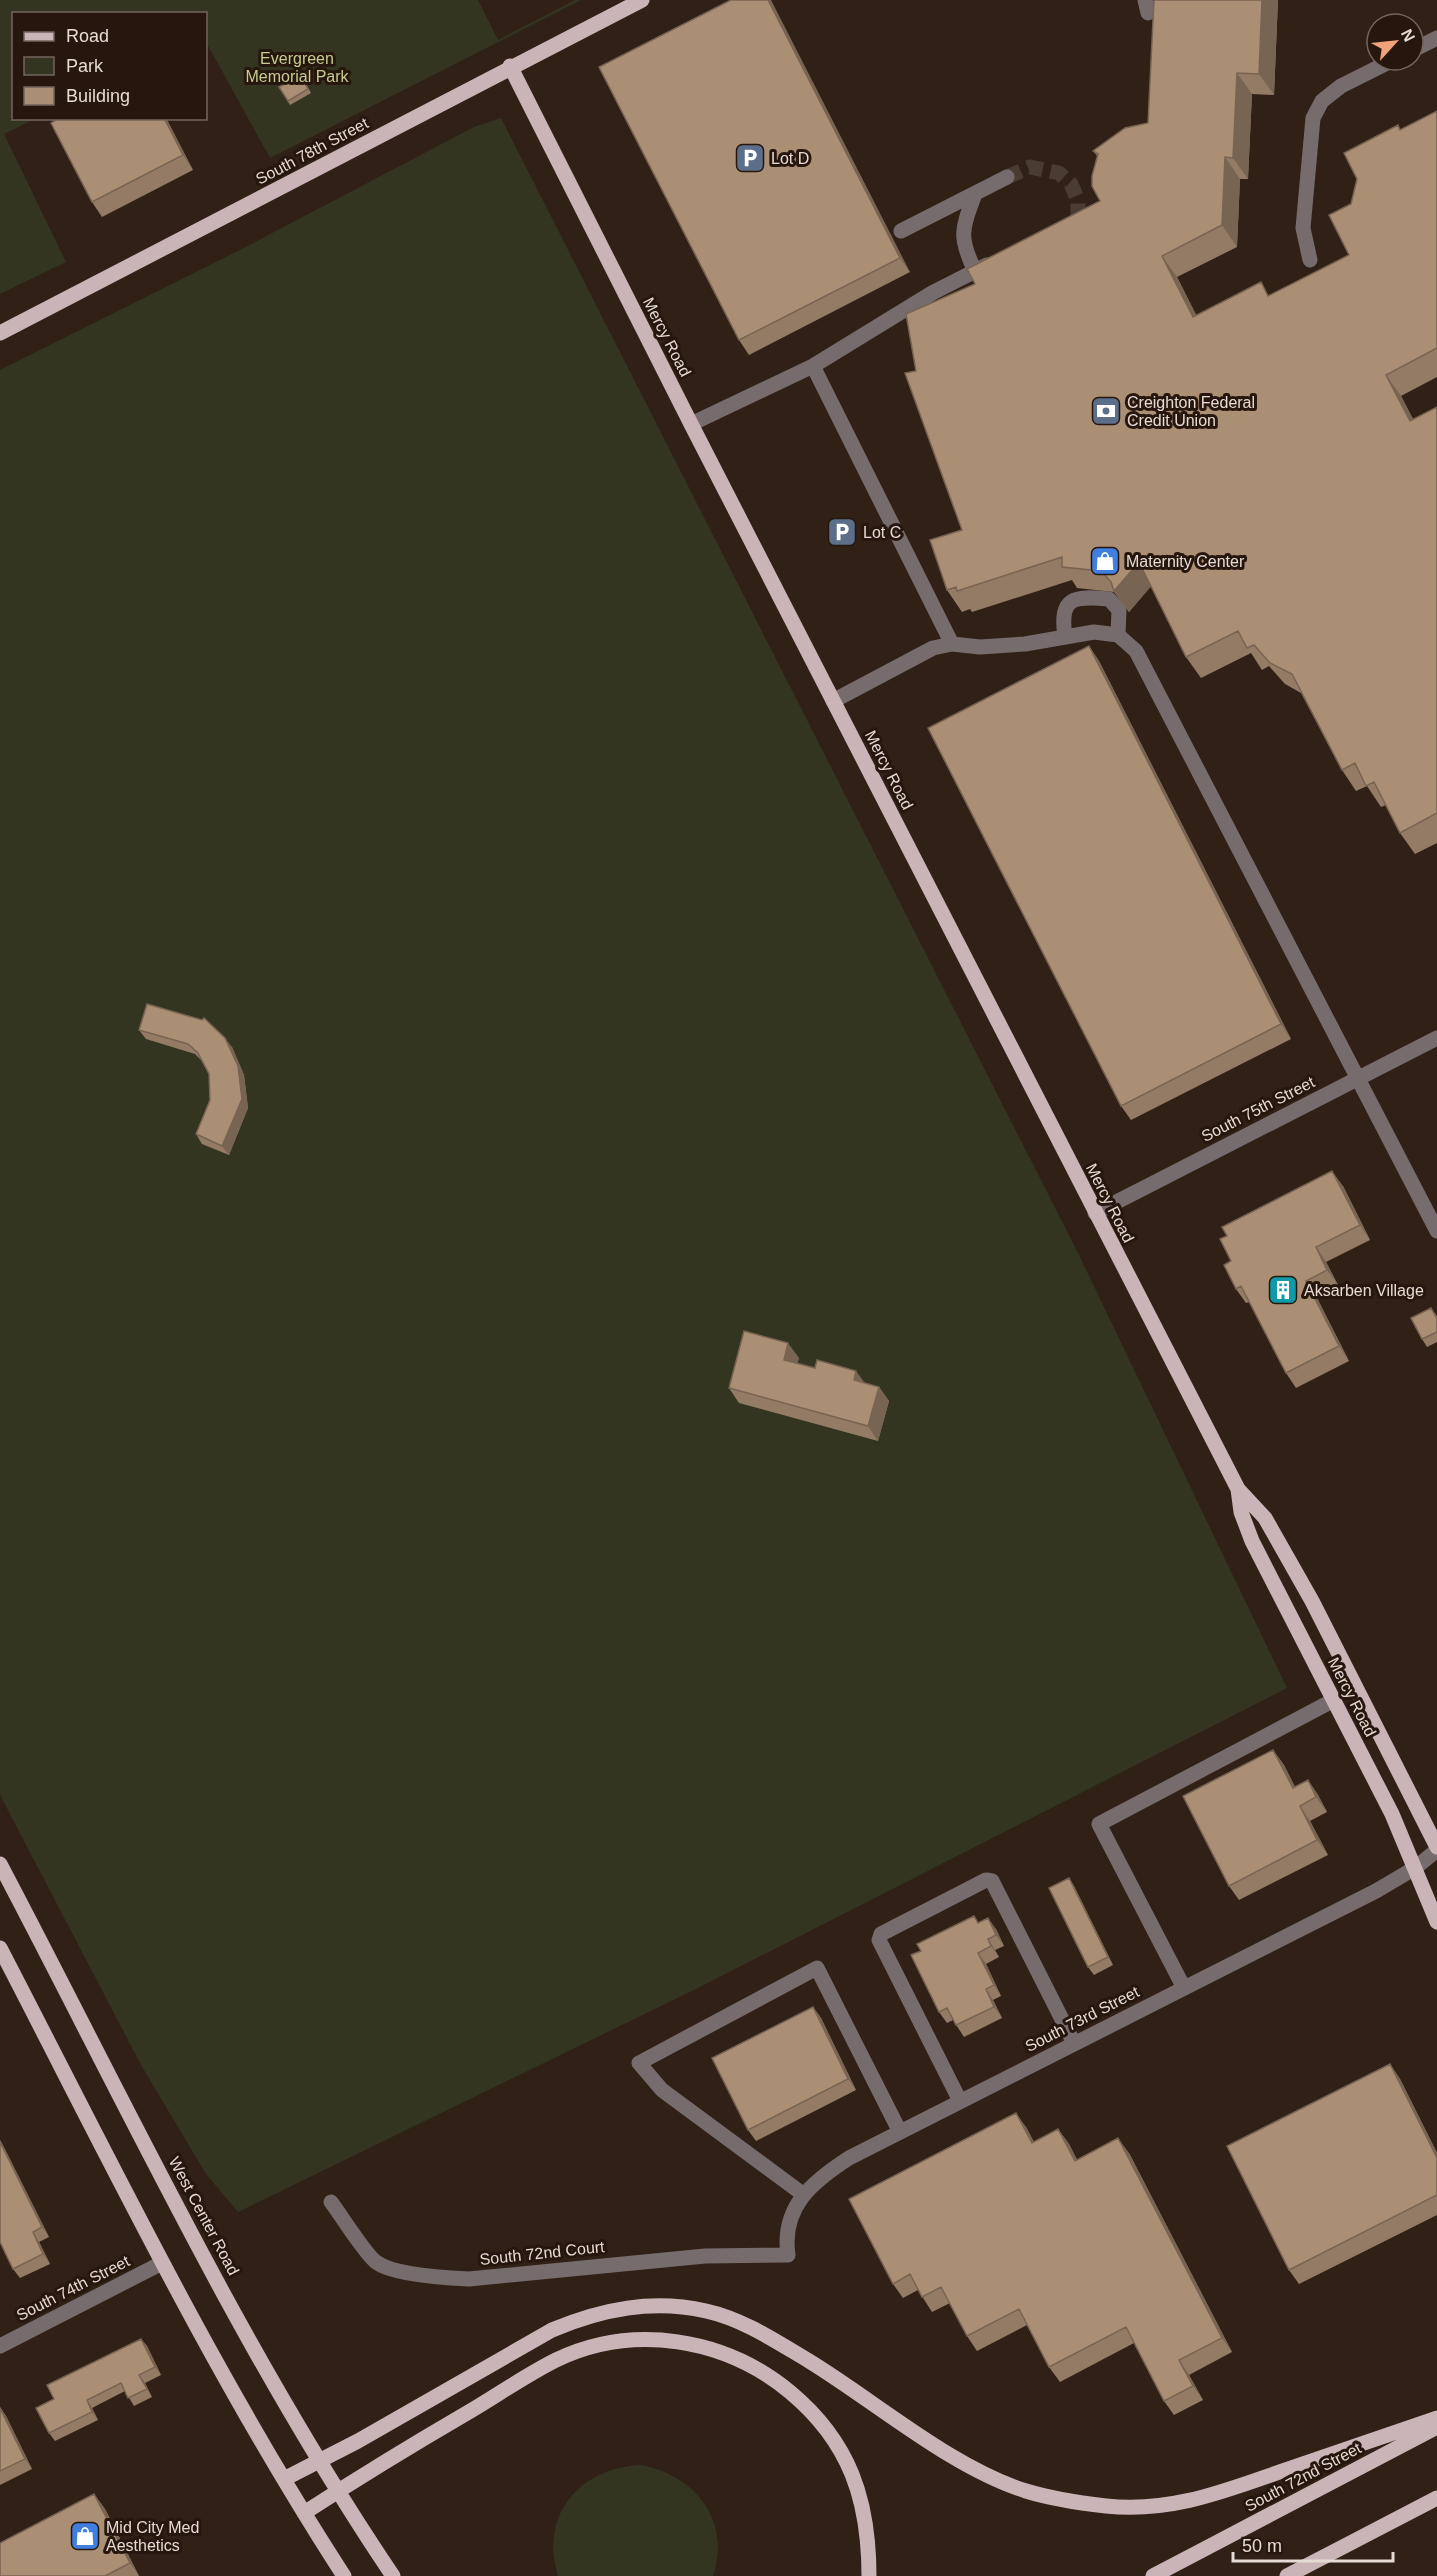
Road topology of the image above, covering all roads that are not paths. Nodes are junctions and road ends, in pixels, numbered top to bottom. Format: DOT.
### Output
graph roads {
  1 [pos="642,0"];
  2 [pos="510,66"];
  3 [pos="1369,72"];
  4 [pos="1007,177"];
  5 [pos="975,194"];
  6 [pos="901,231"];
  7 [pos="1006,255"];
  8 [pos="1310,260"];
  9 [pos="975,271"];
  10 [pos="0,333"];
  11 [pos="813,366"];
  12 [pos="691,424"];
  13 [pos="1118,635"];
  14 [pos="1065,637"];
  15 [pos="952,644"];
  16 [pos="833,701"];
  17 [pos="1437,1038"];
  18 [pos="1357,1078"];
  19 [pos="1095,1214"];
  20 [pos="1437,1231"];
  21 [pos="1238,1489"];
  22 [pos="1334,1700"];
  23 [pos="1437,1849"];
  24 [pos="0,1863"];
  25 [pos="1415,1868"];
  26 [pos="1437,1922"];
  27 [pos="0,1948"];
  28 [pos="1184,1988"];
  29 [pos="1074,2043"];
  30 [pos="960,2101"];
  31 [pos="900,2132"];
  32 [pos="804,2195"];
  33 [pos="331,2202"];
  34 [pos="789,2255"];
  35 [pos="162,2262"];
  36 [pos="0,2346"];
  37 [pos="1437,2418"];
  38 [pos="1437,2427"];
  39 [pos="320,2461"];
  40 [pos="284,2479"];
  41 [pos="338,2491"];
  42 [pos="1437,2499"];
  43 [pos="304,2513"];
  44 [pos="344,2576"];
  45 [pos="393,2576"];
  46 [pos="869,2576"];
  47 [pos="1153,2576"];
  48 [pos="1287,2576"];
  1 -- 2 [label="main road, South 78th Street"];
  2 -- 10 [label="main road, South 78th Street"];
  2 -- 12 [label="main road, Mercy Road"];
  3 -- 8 [label="street"];
  4 -- 5 [label="street"];
  5 -- 6 [label="street"];
  5 -- 9 [label="street"];
  7 -- 9 [label="street"];
  9 -- 11 [label="street"];
  11 -- 12 [label="street"];
  11 -- 15 [label="street"];
  12 -- 16 [label="main road, Mercy Road"];
  13 -- 14 [label="street"];
  13 -- 14 [label="street"];
  13 -- 18 [label="street"];
  14 -- 15 [label="street"];
  15 -- 16 [label="street"];
  16 -- 19 [label="main road, Mercy Road"];
  17 -- 18 [label="street, South 75th Street"];
  18 -- 19 [label="street, South 75th Street"];
  18 -- 20 [label="street"];
  19 -- 21 [label="main road, Mercy Road"];
  21 -- 22 [label="main road, Mercy Road"];
  21 -- 23 [label="main road, Mercy Road"];
  22 -- 25 [label="main road, Mercy Road"];
  22 -- 28 [label="street"];
  23 -- 25 [label="street, South 73rd Street"];
  24 -- 39 [label="main road, West Center Road"];
  25 -- 26 [label="main road, Mercy Road"];
  25 -- 28 [label="street, South 73rd Street"];
  27 -- 35 [label="main road"];
  28 -- 29 [label="street, South 73rd Street"];
  29 -- 30 [label="street, South 73rd Street"];
  29 -- 30 [label="street"];
  30 -- 31 [label="street, South 73rd Street"];
  31 -- 32 [label="street, South 73rd Street"];
  31 -- 32 [label="street"];
  32 -- 34 [label="street, South 73rd Street"];
  33 -- 34 [label="street, South 72nd Court"];
  35 -- 36 [label="street, South 74th Street"];
  35 -- 40 [label="main road"];
  37 -- 39 [label="main road"];
  38 -- 47 [label="main road, South 72nd Street"];
  39 -- 40 [label="main road"];
  39 -- 41 [label="main road, West Center Road"];
  40 -- 43 [label="main road"];
  41 -- 43 [label="main road"];
  41 -- 45 [label="main road, West Center Road"];
  41 -- 46 [label="main road"];
  42 -- 48 [label="main road"];
  43 -- 44 [label="main road"];
}
